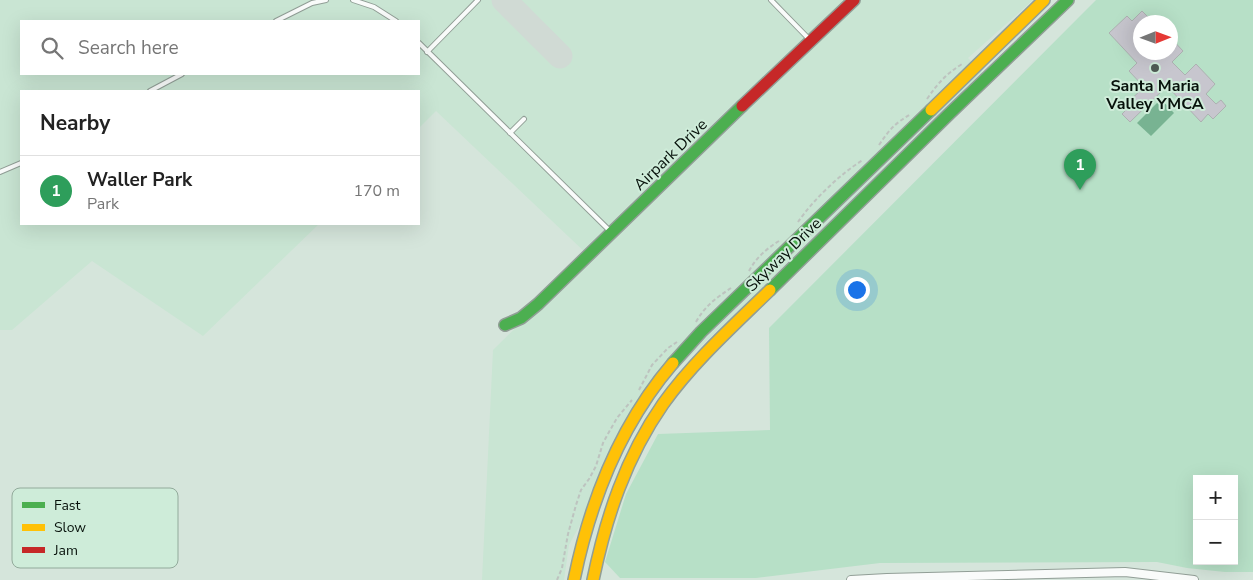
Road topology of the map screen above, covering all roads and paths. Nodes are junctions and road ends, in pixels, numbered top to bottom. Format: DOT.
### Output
graph roads {
  1 [pos="326,0"];
  2 [pos="353,0"];
  3 [pos="478,0"];
  4 [pos="771,0"];
  5 [pos="854,0"];
  6 [pos="1044,0"];
  7 [pos="1068,0"];
  8 [pos="278,20"];
  9 [pos="394,20"];
  10 [pos="811,41"];
  11 [pos="420,45"];
  12 [pos="427,52"];
  13 [pos="180,75"];
  14 [pos="152,90"];
  15 [pos="524,119"];
  16 [pos="510,133"];
  17 [pos="20,163"];
  18 [pos="0,172"];
  19 [pos="612,233"];
  20 [pos="505,325"];
  21 [pos="1056,577"];
  22 [pos="1169,578"];
  23 [pos="887,579"];
  24 [pos="574,580"];
  25 [pos="593,580"];
  26 [pos="851,580"];
  27 [pos="1194,580"];
  1 -- 8 [label="lane"];
  2 -- 9 [label="lane"];
  3 -- 12 [label="lane"];
  4 -- 10 [label="lane"];
  5 -- 10 [label="main road, Airpark Drive"];
  6 -- 24 [label="main road, Skyway Drive"];
  7 -- 25 [label="main road, Skyway Drive"];
  10 -- 19 [label="main road, Airpark Drive"];
  11 -- 12 [label="lane"];
  12 -- 16 [label="lane"];
  13 -- 14 [label="lane"];
  15 -- 16 [label="lane"];
  16 -- 19 [label="lane"];
  17 -- 18 [label="lane"];
  19 -- 20 [label="main road, Airpark Drive"];
  21 -- 22 [label="street"];
  21 -- 23 [label="street"];
  22 -- 27 [label="street"];
  23 -- 26 [label="street"];
}
